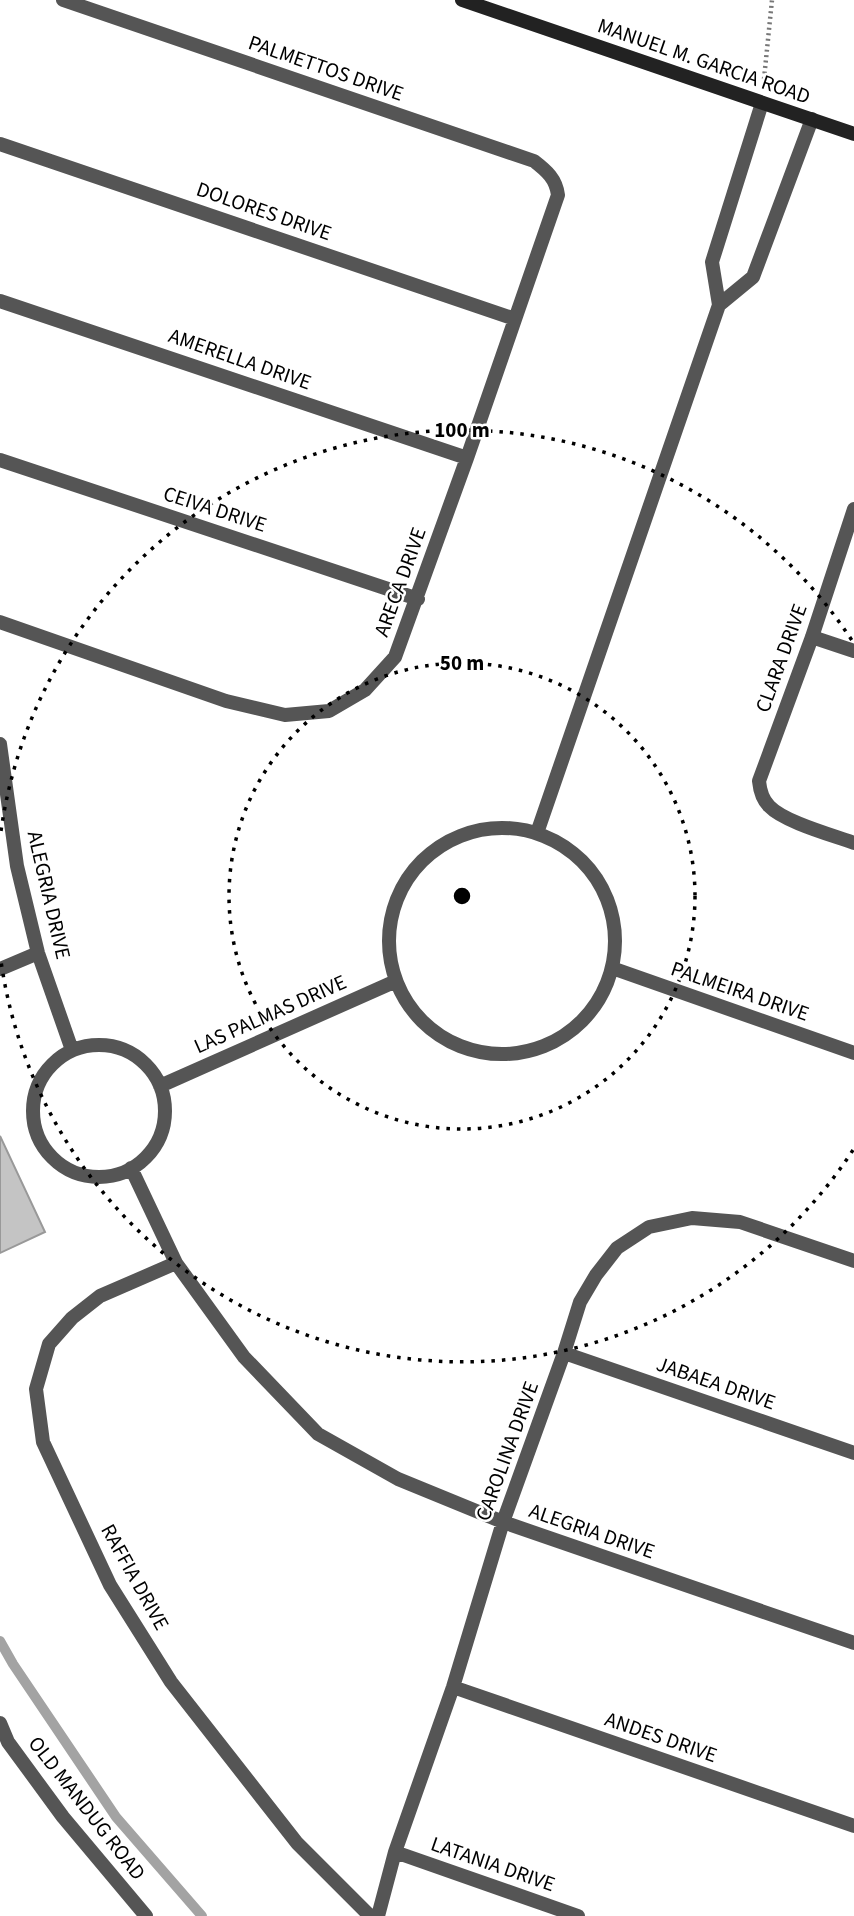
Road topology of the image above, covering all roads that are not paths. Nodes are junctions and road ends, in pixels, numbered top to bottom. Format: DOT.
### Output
graph roads {
  1 [pos="63,0"];
  2 [pos="462,0"];
  3 [pos="762,103"];
  4 [pos="812,119"];
  5 [pos="854,134"];
  6 [pos="0,144"];
  7 [pos="558,195"];
  8 [pos="0,301"];
  9 [pos="719,305"];
  10 [pos="515,319"];
  11 [pos="467,458"];
  12 [pos="0,460"];
  13 [pos="854,509"];
  14 [pos="418,599"];
  15 [pos="0,622"];
  16 [pos="812,637"];
  17 [pos="854,652"];
  18 [pos="0,744"];
  19 [pos="537,833"];
  20 [pos="854,843"];
  21 [pos="38,953"];
  22 [pos="612,968"];
  23 [pos="0,969"];
  24 [pos="396,981"];
  25 [pos="72,1050"];
  26 [pos="854,1053"];
  27 [pos="160,1086"];
  28 [pos="131,1168"];
  29 [pos="854,1261"];
  30 [pos="176,1264"];
  31 [pos="564,1353"];
  32 [pos="854,1453"];
  33 [pos="503,1522"];
  34 [pos="854,1643"];
  35 [pos="453,1687"];
  36 [pos="0,1723"];
  37 [pos="854,1826"];
  38 [pos="395,1852"];
  39 [pos="146,1916"];
  40 [pos="370,1916"];
  41 [pos="378,1916"];
  42 [pos="578,1916"];
  1 -- 7 [label="street, PALMETTOS DRIVE"];
  2 -- 3 [label="main road, MANUEL M. GARCIA ROAD"];
  3 -- 4 [label="main road, MANUEL M. GARCIA ROAD"];
  3 -- 9 [label="street"];
  4 -- 5 [label="main road, MANUEL M. GARCIA ROAD"];
  4 -- 9 [label="street"];
  6 -- 10 [label="street, DOLORES DRIVE"];
  7 -- 10 [label="street, ARECA DRIVE"];
  8 -- 11 [label="street, AMERELLA DRIVE"];
  9 -- 19 [label="street"];
  10 -- 11 [label="street, ARECA DRIVE"];
  11 -- 14 [label="street, ARECA DRIVE"];
  12 -- 14 [label="street, CEIVA DRIVE"];
  13 -- 16 [label="street, CLARA DRIVE"];
  14 -- 15 [label="street, ARECA DRIVE"];
  16 -- 17 [label="street"];
  16 -- 20 [label="street, CLARA DRIVE"];
  18 -- 21 [label="street, ALEGRIA DRIVE"];
  19 -- 22 [label="street"];
  19 -- 24 [label="street"];
  21 -- 23 [label="street"];
  21 -- 25 [label="street, ALEGRIA DRIVE"];
  22 -- 24 [label="street"];
  22 -- 26 [label="street, PALMEIRA DRIVE"];
  24 -- 27 [label="street, LAS PALMAS DRIVE"];
  25 -- 27 [label="street"];
  25 -- 28 [label="street"];
  27 -- 28 [label="street"];
  28 -- 30 [label="street, ALEGRIA DRIVE"];
  29 -- 31 [label="street, CAROLINA DRIVE"];
  30 -- 33 [label="street, ALEGRIA DRIVE"];
  30 -- 40 [label="street, RAFFIA DRIVE"];
  31 -- 32 [label="street, JABAEA DRIVE"];
  31 -- 33 [label="street, CAROLINA DRIVE"];
  33 -- 34 [label="street, ALEGRIA DRIVE"];
  33 -- 35 [label="street, CAROLINA DRIVE"];
  35 -- 37 [label="street, ANDES DRIVE"];
  35 -- 38 [label="street, CAROLINA DRIVE"];
  36 -- 39 [label="street, OLD MANDUG ROAD"];
  38 -- 41 [label="street, CAROLINA DRIVE"];
  38 -- 42 [label="street, LATANIA DRIVE"];
}
